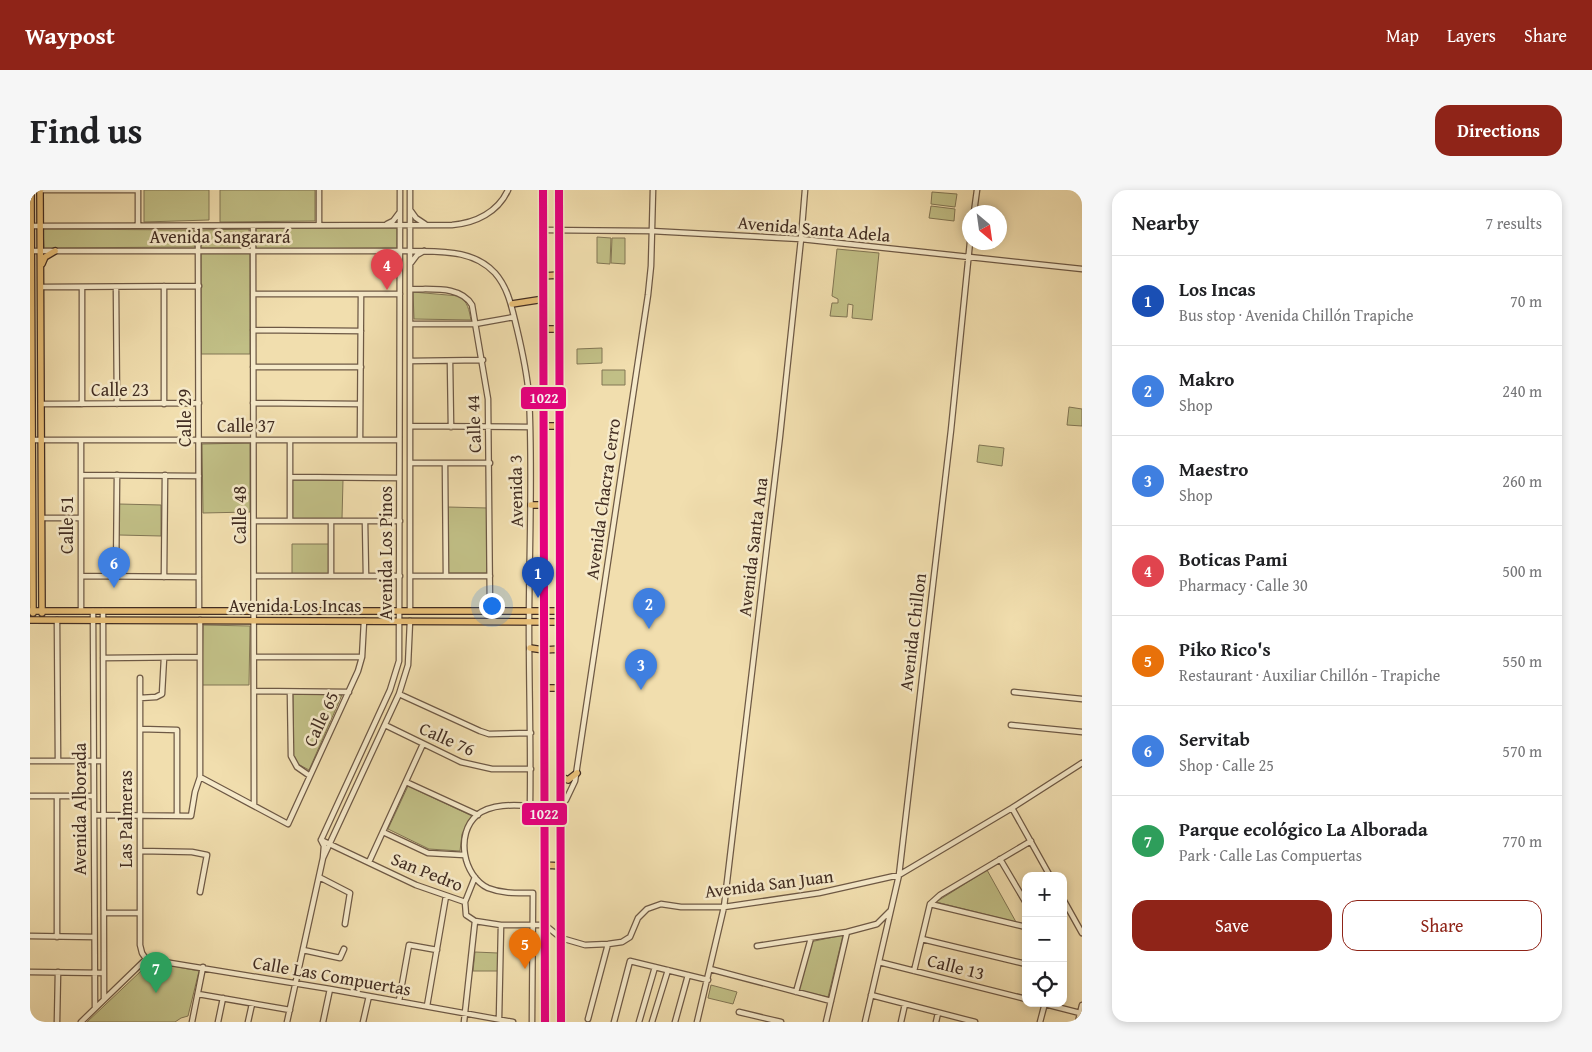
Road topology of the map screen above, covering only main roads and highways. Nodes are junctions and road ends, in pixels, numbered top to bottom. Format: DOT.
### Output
graph roads {
  1 [pos="31,190"];
  2 [pos="40,190"];
  3 [pos="543,190"];
  4 [pos="559,190"];
  5 [pos="31,226"];
  6 [pos="31,251"];
  7 [pos="55,251"];
  8 [pos="41,266"];
  9 [pos="544,276"];
  10 [pos="559,276"];
  11 [pos="544,299"];
  12 [pos="512,304"];
  13 [pos="31,317"];
  14 [pos="544,329"];
  15 [pos="560,329"];
  16 [pos="31,346"];
  17 [pos="31,379"];
  18 [pos="544,426"];
  19 [pos="560,426"];
  20 [pos="531,505"];
  21 [pos="544,505"];
  22 [pos="31,507"];
  23 [pos="31,543"];
  24 [pos="31,578"];
  25 [pos="31,611"];
  26 [pos="42,611"];
  27 [pos="226,611"];
  28 [pos="544,611"];
  29 [pos="560,611"];
  30 [pos="32,620"];
  31 [pos="42,620"];
  32 [pos="226,620"];
  33 [pos="544,622"];
  34 [pos="560,622"];
  35 [pos="530,648"];
  36 [pos="560,649"];
  37 [pos="544,650"];
  38 [pos="544,688"];
  39 [pos="560,688"];
  40 [pos="577,773"];
  41 [pos="560,776"];
  42 [pos="544,865"];
  43 [pos="560,866"];
  44 [pos="545,1022"];
  45 [pos="561,1022"];
  1 -- 5 [label="main road"];
  2 -- 8 [label="main road"];
  3 -- 9 [label="main road"];
  4 -- 10 [label="main road"];
  5 -- 6 [label="main road"];
  6 -- 13 [label="main road"];
  7 -- 8 [label="main road"];
  8 -- 26 [label="main road"];
  9 -- 10 [label="main road"];
  9 -- 11 [label="main road"];
  10 -- 15 [label="main road"];
  11 -- 12 [label="main road"];
  11 -- 14 [label="main road"];
  13 -- 16 [label="main road"];
  14 -- 15 [label="main road"];
  14 -- 18 [label="main road"];
  15 -- 19 [label="main road"];
  16 -- 17 [label="main road"];
  17 -- 22 [label="main road"];
  18 -- 19 [label="main road"];
  18 -- 21 [label="main road"];
  19 -- 29 [label="main road"];
  20 -- 21 [label="main road"];
  21 -- 28 [label="main road"];
  22 -- 23 [label="main road"];
  23 -- 24 [label="main road"];
  24 -- 25 [label="main road"];
  25 -- 26 [label="main road, Avenida Los Incas"];
  25 -- 30 [label="main road"];
  26 -- 27 [label="main road, Avenida Los Incas"];
  26 -- 31 [label="main road"];
  27 -- 28 [label="main road, Avenida Los Incas"];
  27 -- 32 [label="main road"];
  28 -- 29 [label="main road, Avenida Los Incas"];
  28 -- 33 [label="main road"];
  29 -- 34 [label="main road"];
  30 -- 31 [label="main road, Avenida Los Incas"];
  31 -- 32 [label="main road, Avenida Los Incas"];
  32 -- 33 [label="main road, Avenida Los Incas"];
  33 -- 34 [label="main road, Avenida Los Incas"];
  33 -- 37 [label="main road"];
  34 -- 36 [label="main road"];
  35 -- 37 [label="main road"];
  36 -- 37 [label="main road"];
  36 -- 39 [label="main road"];
  37 -- 38 [label="main road"];
  38 -- 39 [label="main road"];
  38 -- 42 [label="main road"];
  39 -- 41 [label="main road"];
  40 -- 41 [label="main road"];
  41 -- 43 [label="main road"];
  42 -- 43 [label="main road"];
  42 -- 44 [label="main road"];
  43 -- 45 [label="main road"];
}
